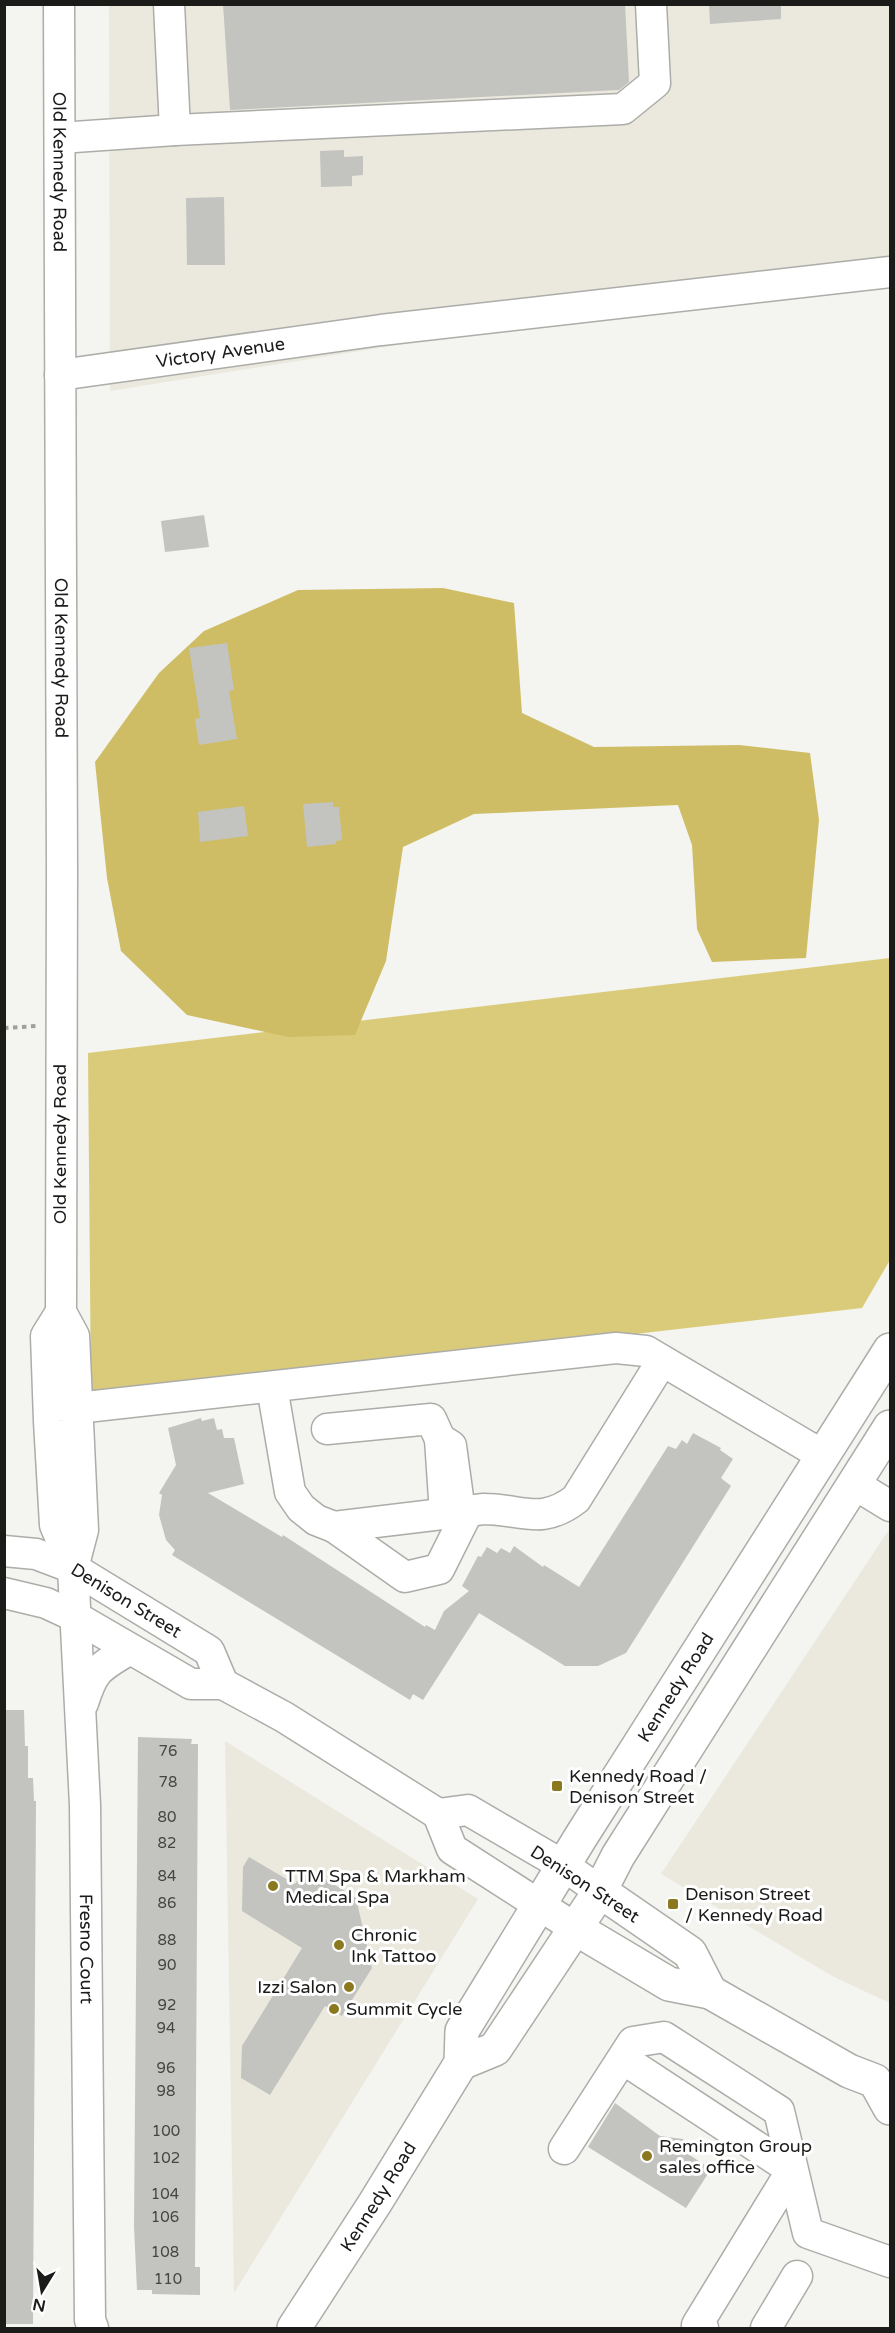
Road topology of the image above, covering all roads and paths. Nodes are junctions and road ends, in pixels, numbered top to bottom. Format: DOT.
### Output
graph roads {
  1 [pos="59,4"];
  2 [pos="169,4"];
  3 [pos="651,4"];
  4 [pos="175,130"];
  5 [pos="60,138"];
  6 [pos="891,272"];
  7 [pos="60,375"];
  8 [pos="60,1025"];
  9 [pos="4,1028"];
  10 [pos="61,1312"];
  11 [pos="891,1350"];
  12 [pos="662,1360"];
  13 [pos="272,1387"];
  14 [pos="77,1408"];
  15 [pos="891,1427"];
  16 [pos="327,1429"];
  17 [pos="822,1455"];
  18 [pos="854,1484"];
  19 [pos="891,1506"];
  20 [pos="458,1512"];
  21 [pos="334,1527"];
  22 [pos="4,1551"];
  23 [pos="73,1568"];
  24 [pos="4,1593"];
  25 [pos="74,1616"];
  26 [pos="130,1649"];
  27 [pos="223,1684"];
  28 [pos="81,1709"];
  29 [pos="438,1814"];
  30 [pos="564,1866"];
  31 [pos="600,1892"];
  32 [pos="540,1905"];
  33 [pos="575,1928"];
  34 [pos="710,1992"];
  35 [pos="623,2059"];
  36 [pos="461,2062"];
  37 [pos="883,2077"];
  38 [pos="891,2108"];
  39 [pos="564,2149"];
  40 [pos="792,2170"];
  41 [pos="891,2262"];
  42 [pos="797,2276"];
  43 [pos="93,2328"];
  44 [pos="294,2328"];
  45 [pos="703,2328"];
  46 [pos="766,2328"];
  1 -- 5 [label="street, Old Kennedy Road"];
  2 -- 4 [label="street"];
  3 -- 4 [label="street"];
  4 -- 5 [label="street"];
  5 -- 7 [label="street, Old Kennedy Road"];
  6 -- 7 [label="street, Victory Avenue"];
  7 -- 8 [label="street, Old Kennedy Road"];
  8 -- 9 [label="path"];
  8 -- 10 [label="street, Old Kennedy Road"];
  10 -- 14 [label="street, Old Kennedy Road"];
  10 -- 23 [label="street"];
  11 -- 17 [label="main road, Kennedy Road"];
  12 -- 13 [label="street"];
  12 -- 17 [label="street"];
  12 -- 20 [label="street"];
  13 -- 14 [label="street"];
  13 -- 21 [label="street"];
  14 -- 23 [label="street, Old Kennedy Road"];
  15 -- 18 [label="main road"];
  16 -- 20 [label="street"];
  17 -- 30 [label="main road, Kennedy Road"];
  18 -- 19 [label="street"];
  18 -- 31 [label="main road"];
  20 -- 21 [label="street"];
  20 -- 21 [label="street"];
  22 -- 23 [label="street, Denison Street"];
  23 -- 25 [label="street, Fresno Court"];
  23 -- 27 [label="street, Denison Street"];
  24 -- 25 [label="street"];
  25 -- 26 [label="street"];
  25 -- 28 [label="street, Fresno Court"];
  26 -- 27 [label="street"];
  26 -- 28 [label="street"];
  27 -- 29 [label="street"];
  28 -- 43 [label="street, Fresno Court"];
  29 -- 30 [label="street, Denison Street"];
  29 -- 32 [label="street"];
  30 -- 31 [label="street, Denison Street"];
  30 -- 32 [label="main road, Kennedy Road"];
  31 -- 33 [label="main road"];
  31 -- 34 [label="main road, Denison Street"];
  32 -- 33 [label="street"];
  32 -- 36 [label="main road, Kennedy Road"];
  33 -- 34 [label="main road"];
  33 -- 36 [label="main road"];
  34 -- 37 [label="main road"];
  35 -- 39 [label="street"];
  35 -- 40 [label="street"];
  35 -- 40 [label="street"];
  36 -- 44 [label="main road, Kennedy Road"];
  37 -- 38 [label="main road"];
  40 -- 41 [label="street"];
  40 -- 45 [label="street"];
  42 -- 46 [label="street"];
}
